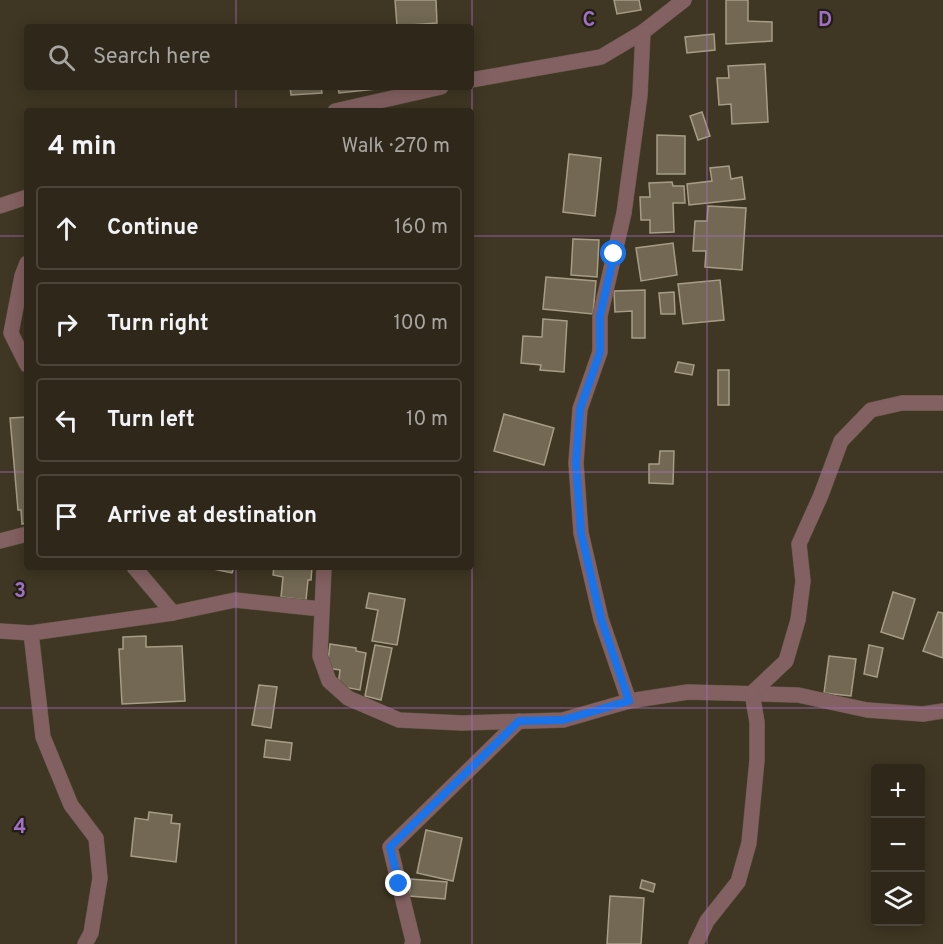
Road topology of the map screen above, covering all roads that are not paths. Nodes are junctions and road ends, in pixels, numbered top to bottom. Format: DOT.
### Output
graph roads {
  1 [pos="684,0"];
  2 [pos="643,32"];
  3 [pos="474,79"];
  4 [pos="428,90"];
  5 [pos="348,108"];
  6 [pos="24,198"];
  7 [pos="0,206"];
  8 [pos="24,271"];
  9 [pos="24,359"];
  10 [pos="943,403"];
  11 [pos="24,535"];
  12 [pos="0,541"];
  13 [pos="137,570"];
  14 [pos="324,570"];
  15 [pos="321,609"];
  16 [pos="173,613"];
  17 [pos="0,631"];
  18 [pos="31,633"];
  19 [pos="752,693"];
  20 [pos="629,701"];
  21 [pos="943,711"];
  22 [pos="519,721"];
  23 [pos="85,944"];
  24 [pos="412,944"];
  25 [pos="696,944"];
  1 -- 2 [label="street"];
  2 -- 3 [label="street"];
  2 -- 20 [label="street"];
  4 -- 5 [label="street"];
  6 -- 7 [label="street"];
  8 -- 9 [label="street"];
  10 -- 19 [label="street"];
  11 -- 12 [label="street"];
  13 -- 16 [label="street"];
  14 -- 15 [label="street"];
  15 -- 16 [label="street"];
  15 -- 22 [label="street"];
  16 -- 18 [label="street"];
  17 -- 18 [label="street"];
  18 -- 23 [label="street"];
  19 -- 20 [label="street"];
  19 -- 21 [label="street"];
  19 -- 25 [label="street"];
  20 -- 22 [label="street"];
  22 -- 24 [label="street"];
}
